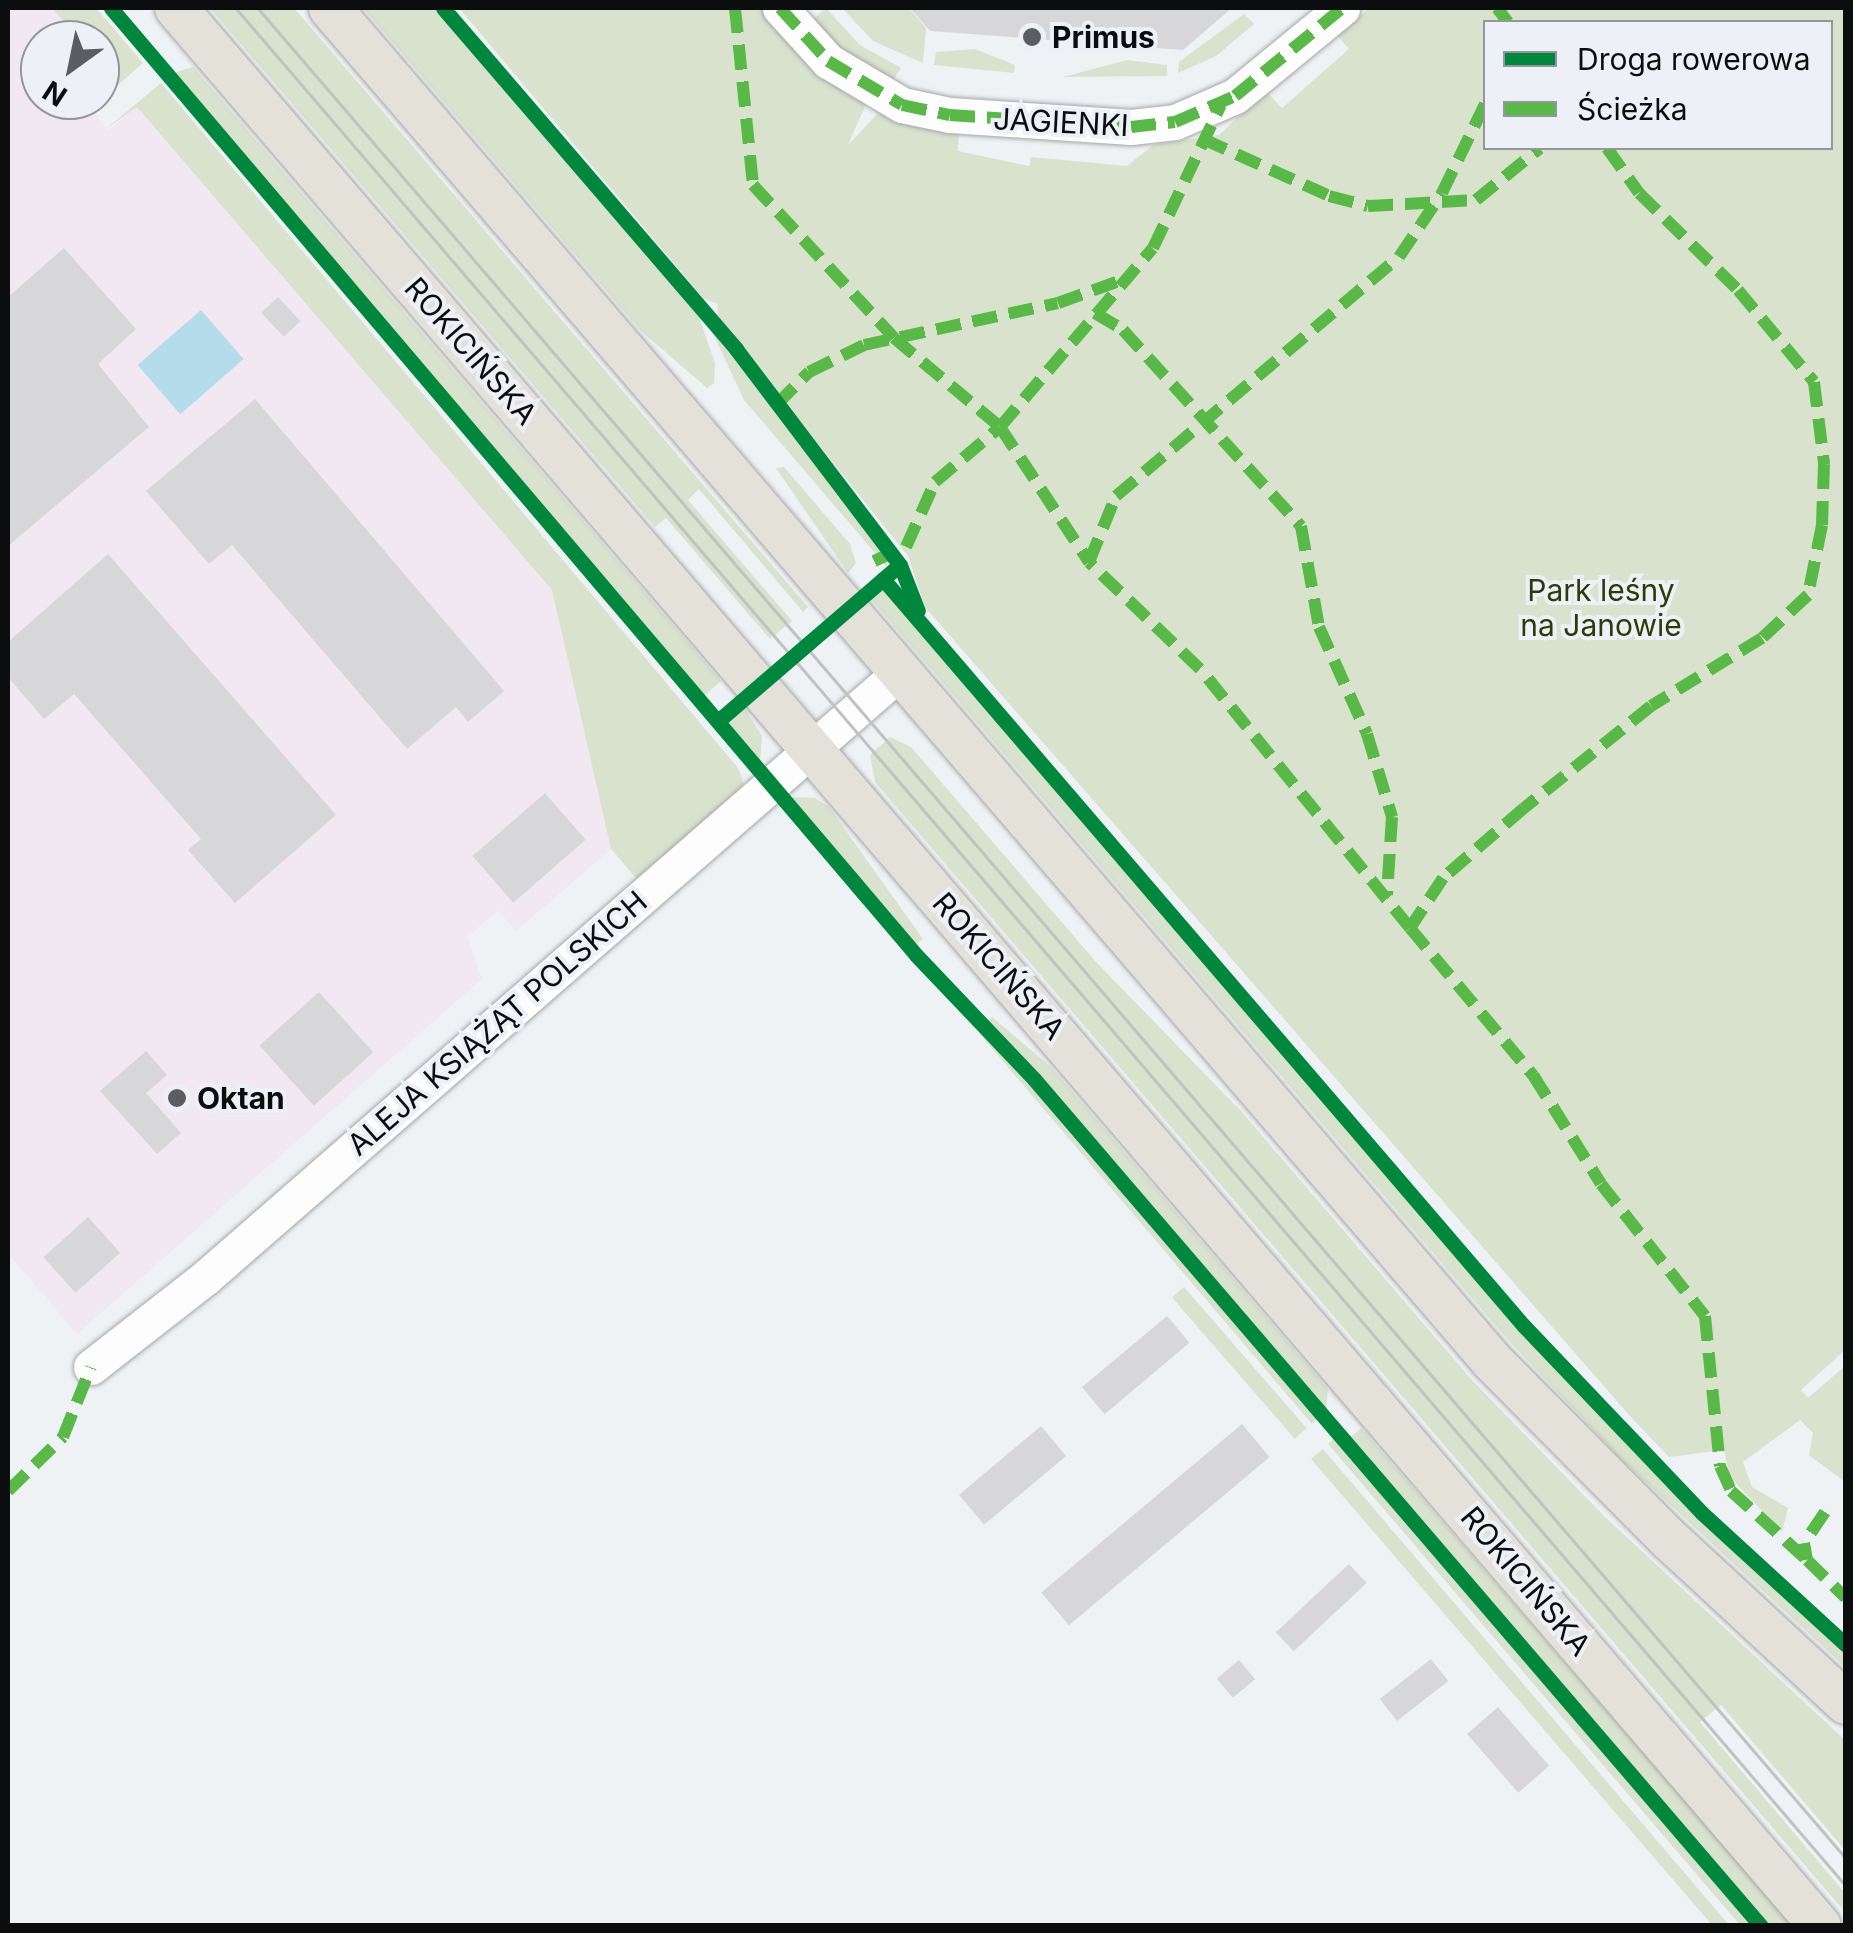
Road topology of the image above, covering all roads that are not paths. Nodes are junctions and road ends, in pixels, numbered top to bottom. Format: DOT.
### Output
graph roads {
  1 [pos="176,8"];
  2 [pos="330,8"];
  3 [pos="780,8"];
  4 [pos="1342,8"];
  5 [pos="899,673"];
  6 [pos="812,748"];
  7 [pos="92,1367"];
  8 [pos="1846,1702"];
  9 [pos="1820,1926"];
  1 -- 6 [label="main road, ROKICIŃSKA"];
  2 -- 5 [label="main road"];
  3 -- 4 [label="street, JAGIENKI"];
  5 -- 6 [label="street, ALEJA KSIĄŻĄT POLSKICH"];
  5 -- 8 [label="main road"];
  6 -- 7 [label="street, ALEJA KSIĄŻĄT POLSKICH"];
  6 -- 9 [label="main road, ROKICIŃSKA"];
}
